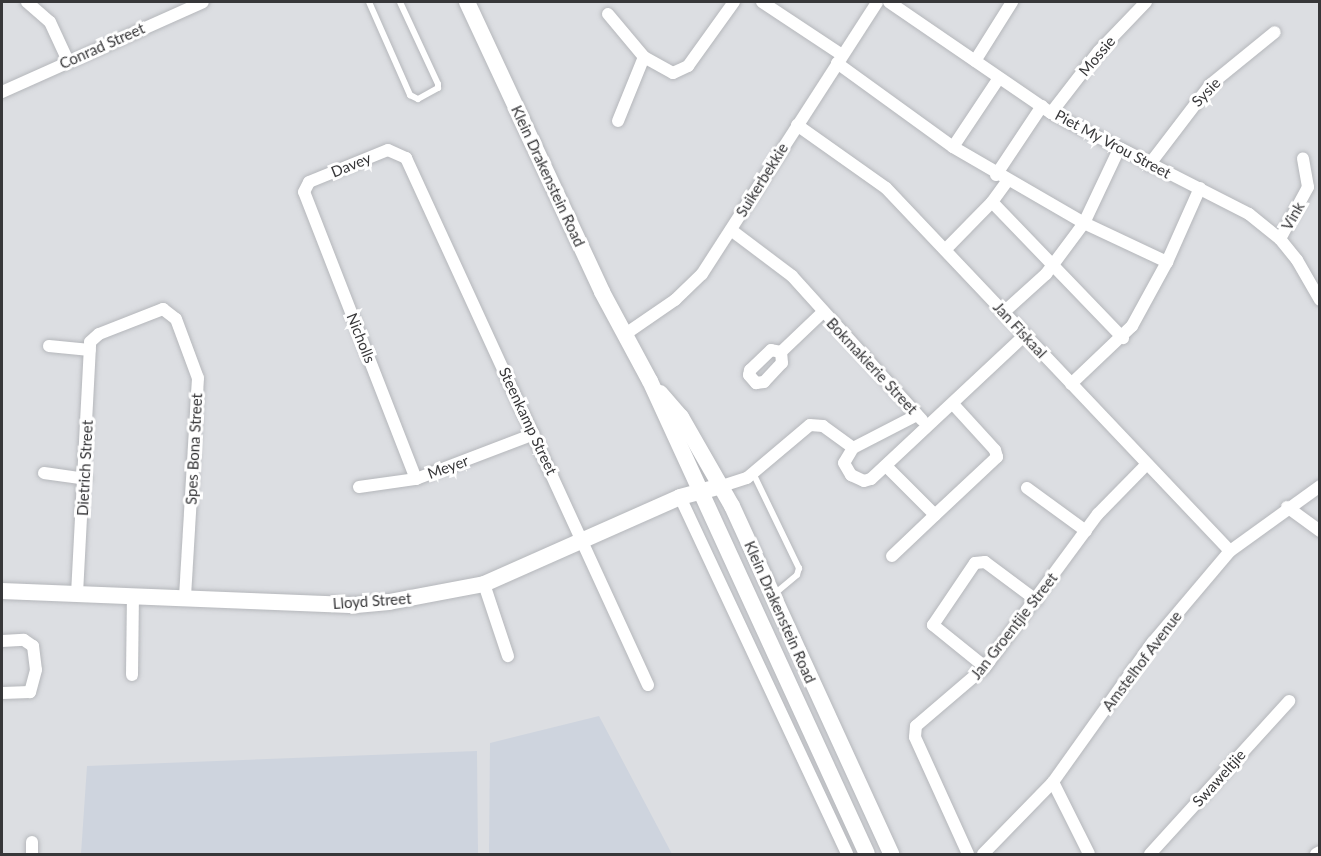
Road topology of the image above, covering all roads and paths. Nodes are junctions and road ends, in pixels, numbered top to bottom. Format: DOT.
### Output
graph roads {
  1 [pos="27,2"];
  2 [pos="203,2"];
  3 [pos="369,2"];
  4 [pos="400,2"];
  5 [pos="467,2"];
  6 [pos="734,2"];
  7 [pos="762,2"];
  8 [pos="877,2"];
  9 [pos="889,2"];
  10 [pos="1011,2"];
  11 [pos="1146,2"];
  12 [pos="608,14"];
  13 [pos="1275,32"];
  14 [pos="644,57"];
  15 [pos="839,59"];
  16 [pos="68,61"];
  17 [pos="975,61"];
  18 [pos="999,78"];
  19 [pos="2,92"];
  20 [pos="1047,109"];
  21 [pos="618,121"];
  22 [pos="797,125"];
  23 [pos="953,147"];
  24 [pos="1119,149"];
  25 [pos="406,158"];
  26 [pos="1304,158"];
  27 [pos="1149,165"];
  28 [pos="1001,178"];
  29 [pos="1200,188"];
  30 [pos="305,196"];
  31 [pos="992,202"];
  32 [pos="1084,223"];
  33 [pos="731,230"];
  34 [pos="1280,239"];
  35 [pos="945,250"];
  36 [pos="1167,262"];
  37 [pos="1052,266"];
  38 [pos="1320,300"];
  39 [pos="823,312"];
  40 [pos="1004,312"];
  41 [pos="624,335"];
  42 [pos="1025,335"];
  43 [pos="1122,338"];
  44 [pos="50,346"];
  45 [pos="90,346"];
  46 [pos="781,352"];
  47 [pos="650,381"];
  48 [pos="1071,384"];
  49 [pos="953,404"];
  50 [pos="917,415"];
  51 [pos="929,428"];
  52 [pos="534,434"];
  53 [pos="853,448"];
  54 [pos="1146,465"];
  55 [pos="886,466"];
  56 [pos="44,473"];
  57 [pos="753,473"];
  58 [pos="86,479"];
  59 [pos="416,479"];
  60 [pos="722,486"];
  61 [pos="1320,486"];
  62 [pos="359,487"];
  63 [pos="1027,488"];
  64 [pos="700,490"];
  65 [pos="680,496"];
  66 [pos="1287,507"];
  67 [pos="935,515"];
  68 [pos="1086,531"];
  69 [pos="1320,531"];
  70 [pos="583,539"];
  71 [pos="1230,551"];
  72 [pos="892,556"];
  73 [pos="484,584"];
  74 [pos="2,591"];
  75 [pos="77,594"];
  76 [pos="773,596"];
  77 [pos="133,597"];
  78 [pos="185,599"];
  79 [pos="1036,600"];
  80 [pos="2,641"];
  81 [pos="508,656"];
  82 [pos="985,667"];
  83 [pos="132,675"];
  84 [pos="648,685"];
  85 [pos="2,693"];
  86 [pos="1289,701"];
  87 [pos="1053,782"];
  88 [pos="847,855"];
  89 [pos="867,855"];
  90 [pos="891,855"];
  91 [pos="968,855"];
  92 [pos="983,855"];
  93 [pos="1089,855"];
  94 [pos="1150,855"];
  1 -- 16 [label="street"];
  2 -- 16 [label="street, Conrad Street"];
  3 -- 4 [label="lane"];
  5 -- 41 [label="main road, Klein Drakenstein Road"];
  6 -- 14 [label="street"];
  7 -- 15 [label="street"];
  8 -- 15 [label="street, Suikerbekkie"];
  9 -- 17 [label="street, Piet My Vrou Street"];
  10 -- 17 [label="street"];
  11 -- 20 [label="street, Mossie"];
  12 -- 14 [label="street"];
  13 -- 27 [label="street, Sysie"];
  14 -- 21 [label="street"];
  15 -- 22 [label="street, Suikerbekkie"];
  15 -- 23 [label="street"];
  16 -- 19 [label="street, Conrad Street"];
  17 -- 18 [label="street, Piet My Vrou Street"];
  18 -- 20 [label="street, Piet My Vrou Street"];
  18 -- 23 [label="street"];
  20 -- 24 [label="street, Piet My Vrou Street"];
  20 -- 28 [label="street, Mossie"];
  22 -- 33 [label="street, Suikerbekkie"];
  22 -- 35 [label="street, Jan Fiskaal"];
  23 -- 28 [label="street"];
  24 -- 27 [label="street, Piet My Vrou Street"];
  24 -- 32 [label="street"];
  25 -- 30 [label="street, Davey"];
  25 -- 52 [label="street, Steenkamp Street"];
  26 -- 34 [label="street, Vink"];
  27 -- 29 [label="street, Piet My Vrou Street"];
  28 -- 31 [label="street, Mossie"];
  28 -- 32 [label="street"];
  29 -- 34 [label="street, Piet My Vrou Street"];
  29 -- 36 [label="street"];
  30 -- 59 [label="street, Nicholls"];
  31 -- 35 [label="street, Mossie"];
  31 -- 37 [label="street"];
  32 -- 36 [label="street"];
  32 -- 37 [label="street"];
  33 -- 39 [label="street, Bokmakierie Street"];
  33 -- 41 [label="street, Suikerbekkie"];
  34 -- 38 [label="street, Piet My Vrou Street"];
  35 -- 40 [label="street, Jan Fiskaal"];
  36 -- 43 [label="street"];
  37 -- 40 [label="street"];
  37 -- 43 [label="street"];
  39 -- 46 [label="street, Bokmakierie Street"];
  39 -- 50 [label="street, Bokmakierie Street"];
  40 -- 42 [label="street, Jan Fiskaal"];
  41 -- 47 [label="main road, Klein Drakenstein Road"];
  42 -- 48 [label="street, Jan Fiskaal"];
  42 -- 49 [label="street, Bokmakierie Street"];
  43 -- 48 [label="street"];
  44 -- 45 [label="street"];
  45 -- 58 [label="street, Dietrich Street"];
  45 -- 78 [label="street, Spes Bona Street"];
  47 -- 60 [label="main road, Klein Drakenstein Road"];
  47 -- 64 [label="main road, Klein Drakenstein Road"];
  48 -- 54 [label="street, Jan Fiskaal"];
  49 -- 51 [label="street, Bokmakierie Street"];
  49 -- 67 [label="street"];
  50 -- 51 [label="street, Bokmakierie Street"];
  50 -- 53 [label="street"];
  51 -- 55 [label="street"];
  52 -- 59 [label="street, Meyer"];
  52 -- 70 [label="street, Steenkamp Street"];
  53 -- 55 [label="street"];
  53 -- 57 [label="street"];
  54 -- 68 [label="street, Jan Groentjie Street"];
  54 -- 71 [label="street, Jan Fiskaal"];
  55 -- 67 [label="street"];
  56 -- 58 [label="street"];
  57 -- 60 [label="street"];
  57 -- 76 [label="lane"];
  58 -- 75 [label="street, Dietrich Street"];
  59 -- 62 [label="street, Meyer"];
  60 -- 64 [label="main road, Lloyd Street"];
  60 -- 76 [label="main road, Klein Drakenstein Road"];
  61 -- 66 [label="street, Amstelhof Avenue"];
  63 -- 68 [label="street"];
  64 -- 65 [label="main road, Lloyd Street"];
  64 -- 89 [label="main road, Klein Drakenstein Road"];
  65 -- 70 [label="main road, Lloyd Street"];
  65 -- 88 [label="street"];
  66 -- 69 [label="street"];
  66 -- 71 [label="street, Amstelhof Avenue"];
  67 -- 72 [label="street"];
  68 -- 79 [label="street, Jan Groentjie Street"];
  70 -- 73 [label="main road, Lloyd Street"];
  70 -- 84 [label="street, Steenkamp Street"];
  71 -- 87 [label="street, Amstelhof Avenue"];
  73 -- 78 [label="main road, Lloyd Street"];
  73 -- 81 [label="street"];
  74 -- 75 [label="main road, Lloyd Street"];
  75 -- 77 [label="main road, Lloyd Street"];
  76 -- 90 [label="main road, Klein Drakenstein Road"];
  77 -- 78 [label="main road, Lloyd Street"];
  77 -- 83 [label="street"];
  79 -- 82 [label="street, Jan Groentjie Street"];
  79 -- 82 [label="street"];
  80 -- 85 [label="street"];
  82 -- 91 [label="street, Jan Groentjie Street"];
  86 -- 94 [label="street, Swaweltjie"];
  87 -- 92 [label="street, Amstelhof Avenue"];
  87 -- 93 [label="street"];
}
